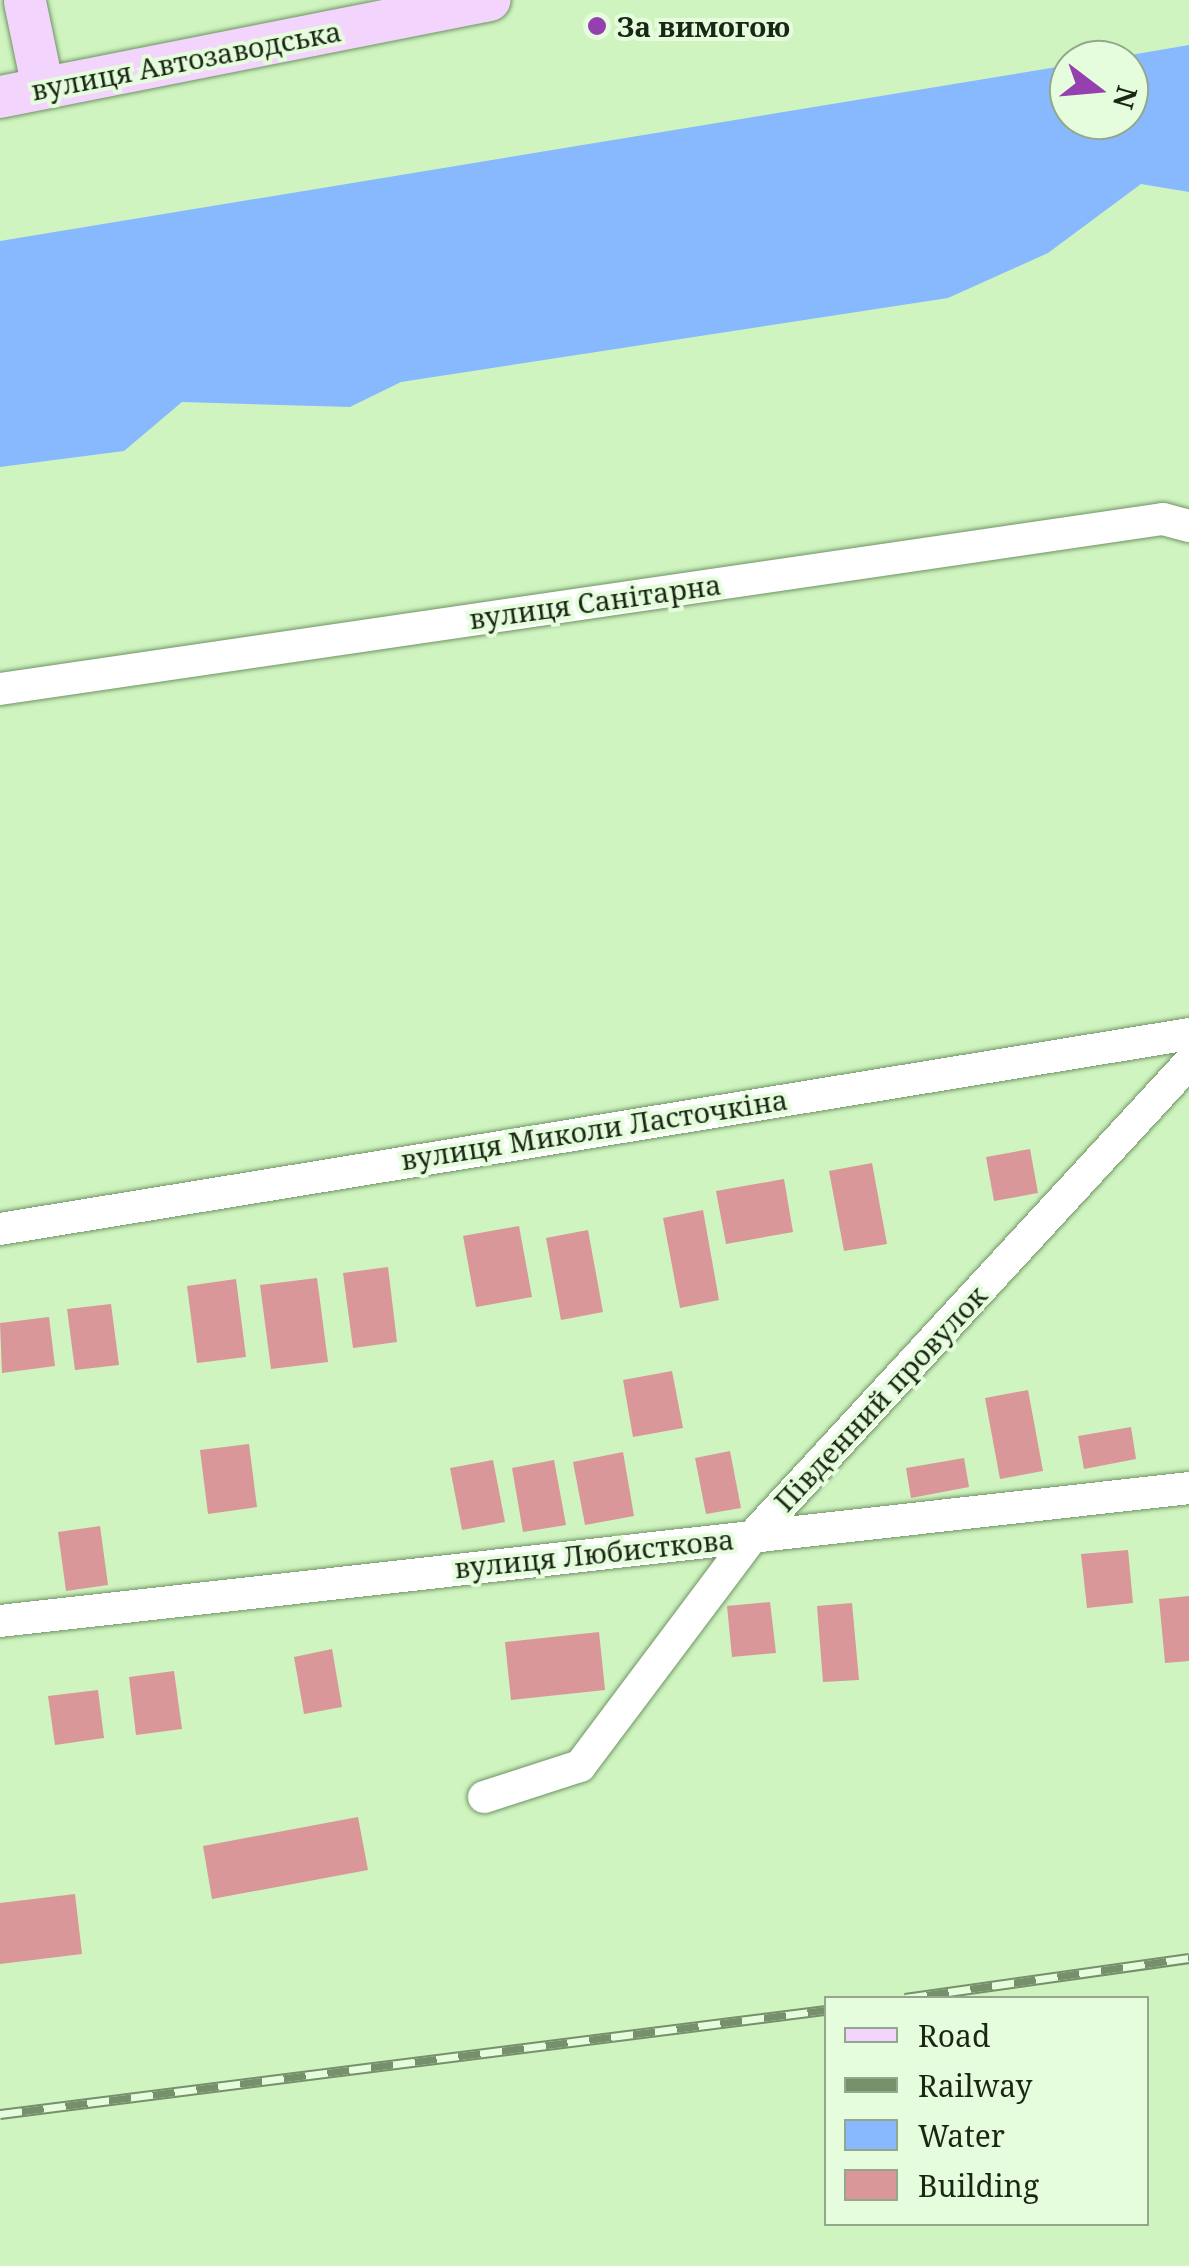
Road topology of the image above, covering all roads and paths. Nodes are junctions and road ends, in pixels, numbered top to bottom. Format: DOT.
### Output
graph roads {
  1 [pos="489,0"];
  2 [pos="20,3"];
  3 [pos="43,88"];
  4 [pos="0,97"];
  5 [pos="1189,526"];
  6 [pos="0,690"];
  7 [pos="1189,1034"];
  8 [pos="1189,1062"];
  9 [pos="0,1228"];
  10 [pos="1189,1488"];
  11 [pos="753,1536"];
  12 [pos="0,1621"];
  13 [pos="484,1797"];
  1 -- 3 [label="main road, вулиця Автозаводська"];
  2 -- 3 [label="main road"];
  3 -- 4 [label="main road, вулиця Автозаводська"];
  5 -- 6 [label="street, вулиця Санітарна"];
  7 -- 9 [label="street, вулиця Миколи Ласточкіна"];
  8 -- 11 [label="street, Південний провулок"];
  10 -- 11 [label="street, вулиця Любисткова"];
  11 -- 12 [label="street, вулиця Любисткова"];
  11 -- 13 [label="street, Південний провулок"];
}
